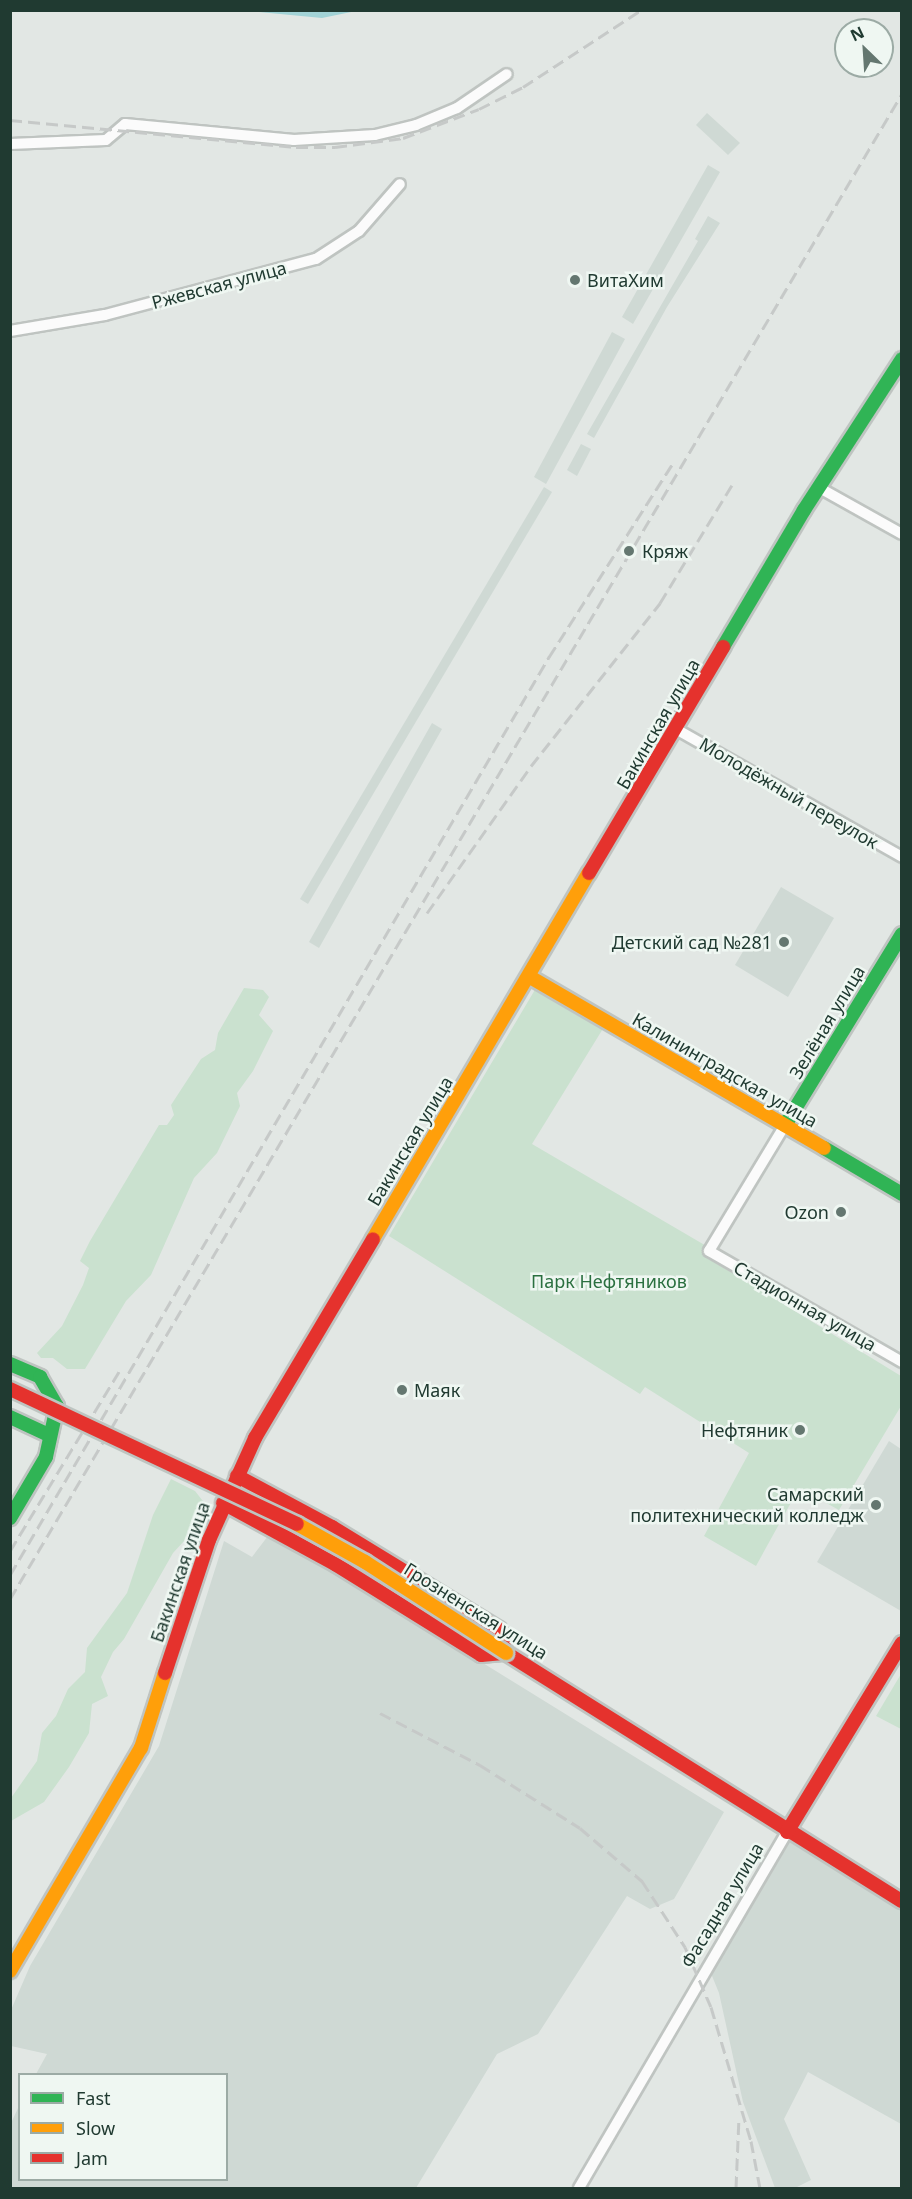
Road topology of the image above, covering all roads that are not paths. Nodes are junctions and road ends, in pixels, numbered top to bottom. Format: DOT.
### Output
graph roads {
  1 [pos="507,74"];
  2 [pos="10,144"];
  3 [pos="400,184"];
  4 [pos="10,331"];
  5 [pos="902,359"];
  6 [pos="818,487"];
  7 [pos="902,534"];
  8 [pos="676,729"];
  9 [pos="902,857"];
  10 [pos="902,934"];
  11 [pos="530,977"];
  12 [pos="785,1125"];
  13 [pos="902,1194"];
  14 [pos="709,1251"];
  15 [pos="902,1362"];
  16 [pos="10,1365"];
  17 [pos="10,1389"];
  18 [pos="10,1417"];
  19 [pos="49,1435"];
  20 [pos="237,1476"];
  21 [pos="223,1503"];
  22 [pos="10,1518"];
  23 [pos="272,1528"];
  24 [pos="902,1643"];
  25 [pos="506,1653"];
  26 [pos="787,1832"];
  27 [pos="902,1901"];
  28 [pos="10,1971"];
  29 [pos="579,2188"];
  1 -- 2 [label="street"];
  3 -- 4 [label="street, Ржевская улица"];
  5 -- 6 [label="main road, Бакинская улица"];
  6 -- 7 [label="street"];
  6 -- 8 [label="main road, Бакинская улица"];
  8 -- 9 [label="street, Молодёжный переулок"];
  8 -- 11 [label="main road, Бакинская улица"];
  10 -- 12 [label="main road, Зелёная улица"];
  11 -- 12 [label="main road, Калининградская улица"];
  11 -- 20 [label="main road, Бакинская улица"];
  12 -- 13 [label="main road, Калининградская улица"];
  12 -- 14 [label="street, Зелёная улица"];
  14 -- 15 [label="street, Стадионная улица"];
  16 -- 19 [label="main road"];
  17 -- 25 [label="main road, Грозненская улица, bridge"];
  18 -- 19 [label="main road"];
  19 -- 22 [label="main road"];
  20 -- 21 [label="main road, Бакинская улица"];
  20 -- 23 [label="main road"];
  20 -- 25 [label="main road"];
  21 -- 23 [label="main road"];
  21 -- 28 [label="main road, Бакинская улица"];
  23 -- 25 [label="main road"];
  24 -- 26 [label="main road, Фасадная улица"];
  25 -- 26 [label="main road, Грозненская улица"];
  26 -- 27 [label="main road, Грозненская улица"];
  26 -- 29 [label="street, Фасадная улица"];
}
